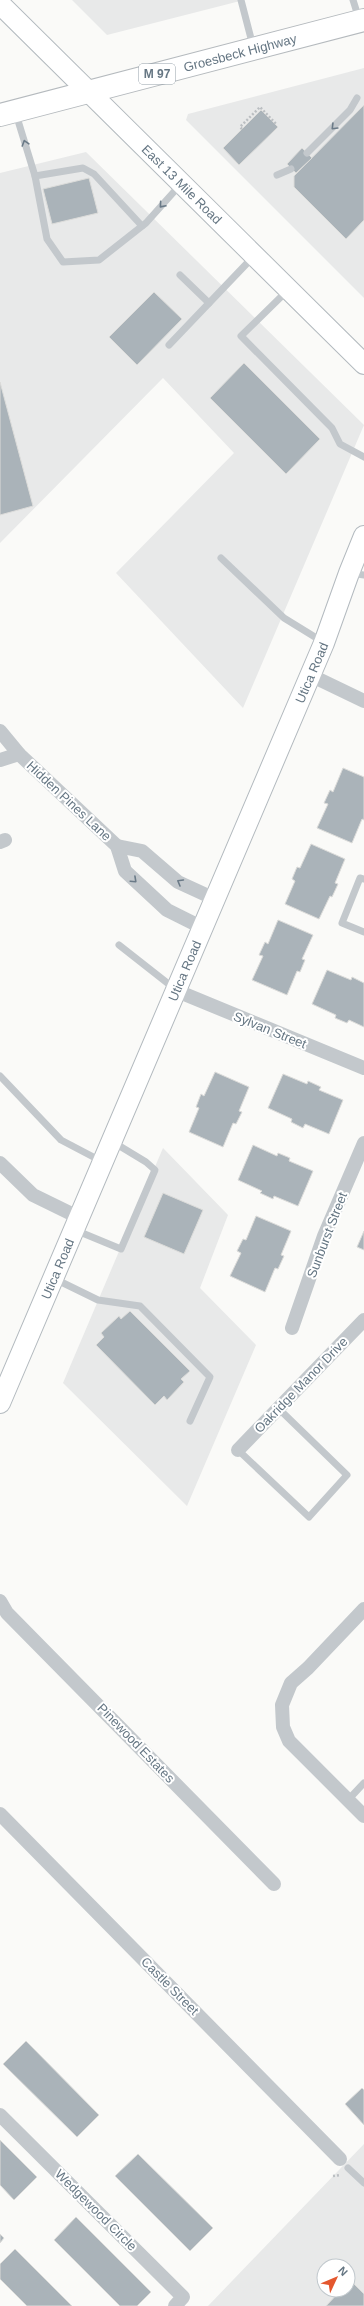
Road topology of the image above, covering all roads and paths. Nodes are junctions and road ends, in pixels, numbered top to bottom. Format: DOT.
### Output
graph roads {
  1 [pos="241,0"];
  2 [pos="353,0"];
  3 [pos="0,4"];
  4 [pos="362,20"];
  5 [pos="254,48"];
  6 [pos="89,92"];
  7 [pos="357,98"];
  8 [pos="8,113"];
  9 [pos="277,125"];
  10 [pos="242,129"];
  11 [pos="307,153"];
  12 [pos="291,169"];
  13 [pos="277,175"];
  14 [pos="35,176"];
  15 [pos="181,183"];
  16 [pos="142,226"];
  17 [pos="254,256"];
  18 [pos="180,275"];
  19 [pos="288,290"];
  20 [pos="209,303"];
  21 [pos="169,345"];
  22 [pos="364,364"];
  23 [pos="364,457"];
  24 [pos="364,536"];
  25 [pos="221,558"];
  26 [pos="356,574"];
  27 [pos="324,643"];
  28 [pos="310,675"];
  29 [pos="364,701"];
  30 [pos="0,731"];
  31 [pos="19,754"];
  32 [pos="0,760"];
  33 [pos="117,846"];
  34 [pos="364,879"];
  35 [pos="215,899"];
  36 [pos="203,928"];
  37 [pos="364,932"];
  38 [pos="119,945"];
  39 [pos="177,991"];
  40 [pos="364,1068"];
  41 [pos="0,1076"];
  42 [pos="113,1142"];
  43 [pos="364,1143"];
  44 [pos="104,1162"];
  45 [pos="0,1163"];
  46 [pos="77,1224"];
  47 [pos="53,1278"];
  48 [pos="364,1320"];
  49 [pos="292,1328"];
  50 [pos="0,1403"];
  51 [pos="278,1408"];
  52 [pos="190,1421"];
  53 [pos="238,1450"];
  54 [pos="0,1601"];
  55 [pos="364,1609"];
  56 [pos="364,1783"];
  57 [pos="348,1800"];
  58 [pos="0,1814"];
  59 [pos="364,1816"];
  60 [pos="274,1884"];
  61 [pos="0,2115"];
  62 [pos="344,2163"];
  63 [pos="364,2183"];
  64 [pos="174,2306"];
  1 -- 5 [label="lane"];
  2 -- 4 [label="lane"];
  3 -- 6 [label="main road, East 13 Mile Road"];
  4 -- 5 [label="main road, Groesbeck Highway / M 97"];
  5 -- 6 [label="main road, Groesbeck Highway / M 97"];
  6 -- 8 [label="main road, Groesbeck Highway / M 97"];
  6 -- 15 [label="main road, East 13 Mile Road"];
  7 -- 11 [label="lane, one-way"];
  14 -- 8 [label="lane, one-way"];
  9 -- 10 [label="path"];
  12 -- 13 [label="lane"];
  14 -- 16 [label="lane"];
  14 -- 16 [label="lane"];
  15 -- 16 [label="lane, one-way"];
  15 -- 17 [label="main road, East 13 Mile Road"];
  17 -- 19 [label="main road, East 13 Mile Road"];
  17 -- 20 [label="lane"];
  18 -- 20 [label="lane"];
  19 -- 22 [label="main road, East 13 Mile Road"];
  19 -- 23 [label="lane"];
  20 -- 21 [label="lane"];
  24 -- 26 [label="main road, Utica Road"];
  25 -- 27 [label="lane"];
  26 -- 27 [label="main road, Utica Road"];
  27 -- 28 [label="main road, Utica Road"];
  28 -- 29 [label="street"];
  28 -- 35 [label="main road, Utica Road"];
  30 -- 31 [label="street"];
  31 -- 32 [label="street, Hidden Pines Lane"];
  31 -- 33 [label="street, Hidden Pines Lane"];
  35 -- 33 [label="street, Hidden Pines Lane, one-way"];
  33 -- 36 [label="street, Hidden Pines Lane, one-way"];
  34 -- 37 [label="lane"];
  35 -- 36 [label="main road, Utica Road"];
  36 -- 39 [label="main road, Utica Road"];
  38 -- 39 [label="lane"];
  39 -- 40 [label="street, Sylvan Street"];
  39 -- 42 [label="main road, Utica Road"];
  41 -- 44 [label="lane"];
  42 -- 44 [label="main road, Utica Road"];
  42 -- 46 [label="lane"];
  43 -- 49 [label="street, Sunburst Street"];
  44 -- 46 [label="main road, Utica Road"];
  45 -- 46 [label="street"];
  46 -- 47 [label="main road, Utica Road"];
  47 -- 50 [label="main road, Utica Road"];
  47 -- 52 [label="lane"];
  48 -- 51 [label="street, Oakridge Manor Drive"];
  51 -- 53 [label="street, Oakridge Manor Drive"];
  51 -- 53 [label="lane"];
  54 -- 60 [label="street, Pinewood Estates"];
  55 -- 57 [label="street"];
  56 -- 57 [label="lane"];
  57 -- 59 [label="street"];
  58 -- 62 [label="street, Castle Street"];
  61 -- 64 [label="street, Wedgewood Circle"];
  62 -- 63 [label="lane"];
}
